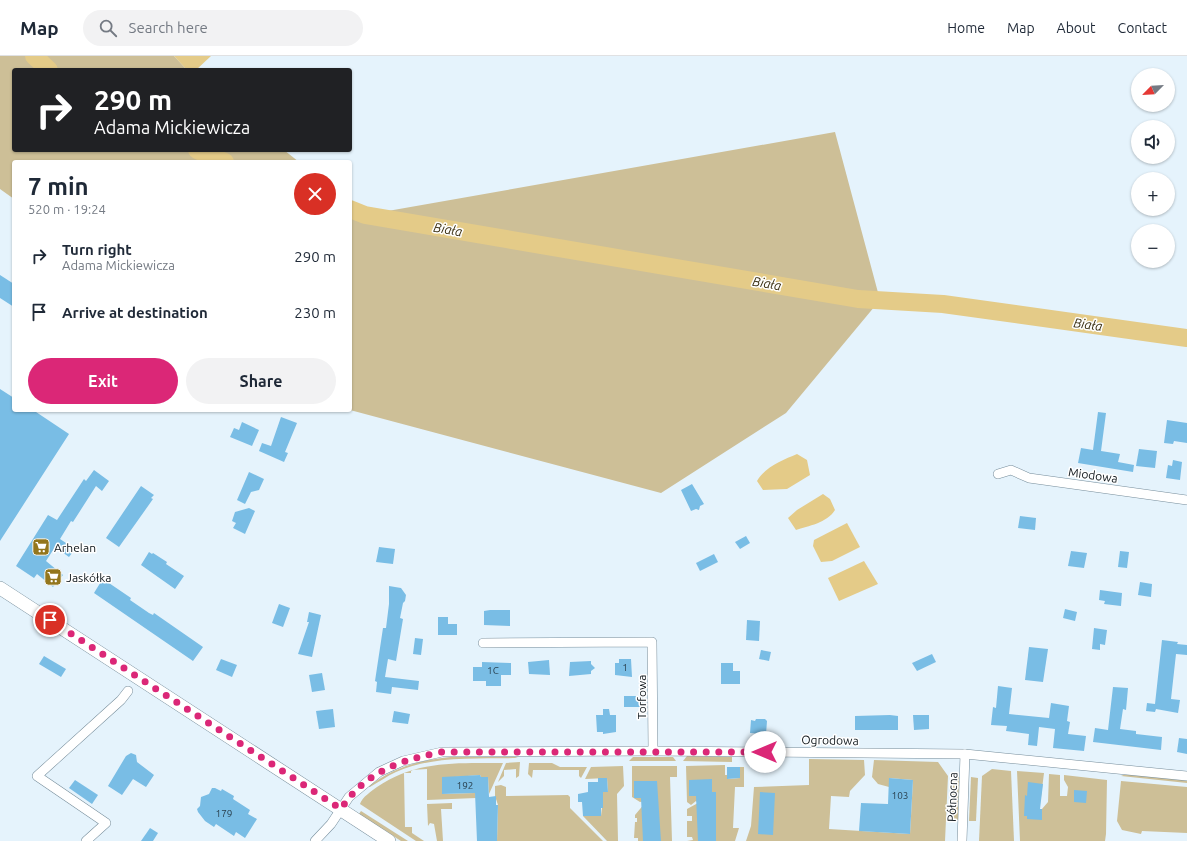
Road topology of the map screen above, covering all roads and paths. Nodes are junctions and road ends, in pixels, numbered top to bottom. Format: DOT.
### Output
graph roads {
  1 [pos="998,474"];
  2 [pos="1187,500"];
  3 [pos="0,588"];
  4 [pos="483,643"];
  5 [pos="128,691"];
  6 [pos="653,751"];
  7 [pos="965,754"];
  8 [pos="1187,776"];
  9 [pos="341,809"];
  10 [pos="86,841"];
  11 [pos="315,841"];
  12 [pos="389,841"];
  13 [pos="962,841"];
  1 -- 2 [label="street, Miodowa"];
  3 -- 9 [label="main road"];
  4 -- 6 [label="street, Torfowa"];
  5 -- 10 [label="street"];
  6 -- 7 [label="street, Ogrodowa"];
  6 -- 9 [label="street, Ogrodowa"];
  7 -- 8 [label="street, Ogrodowa"];
  7 -- 13 [label="street, Północna"];
  9 -- 11 [label="street, Ogrodowa"];
  9 -- 12 [label="main road"];
}
